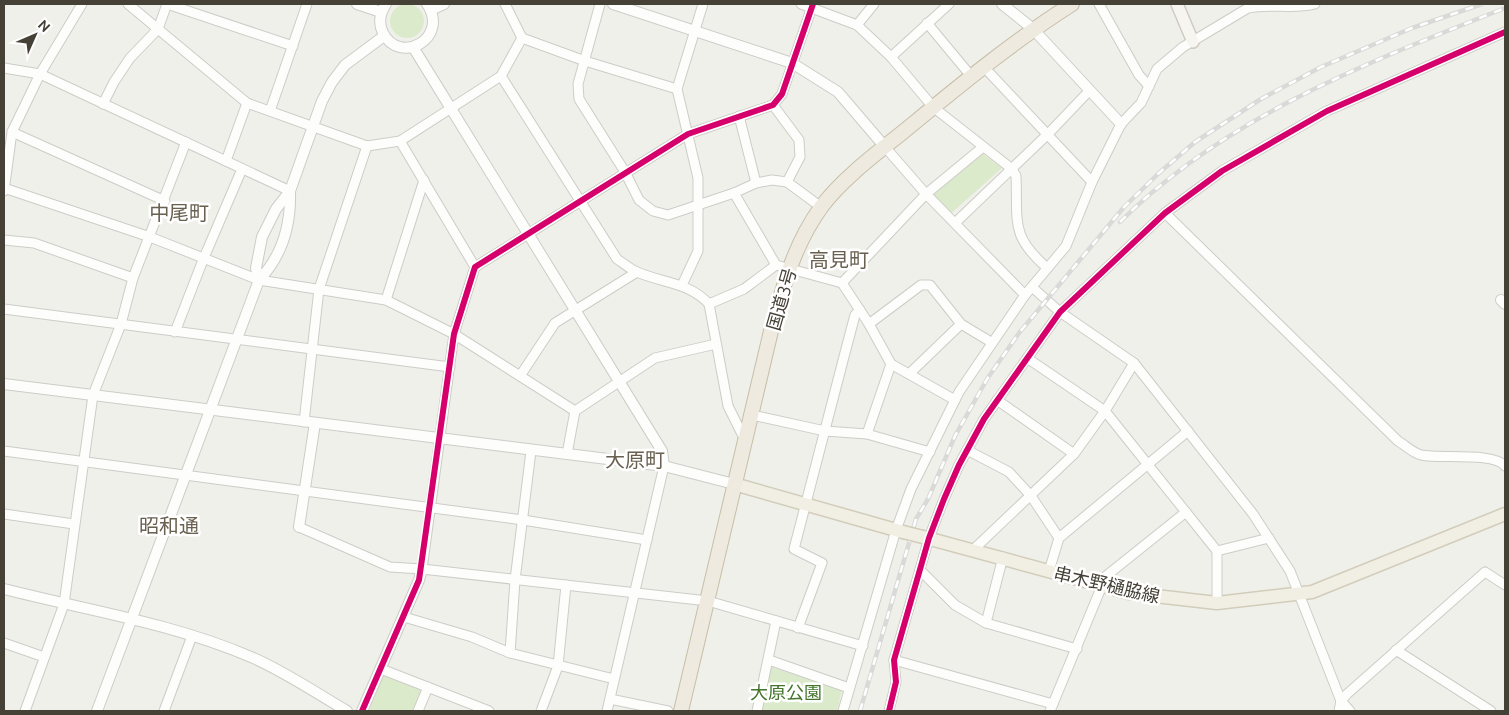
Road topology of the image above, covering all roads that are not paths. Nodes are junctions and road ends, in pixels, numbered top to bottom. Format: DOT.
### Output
graph roads {
  1 [pos="82,4"];
  2 [pos="128,4"];
  3 [pos="308,4"];
  4 [pos="356,4"];
  5 [pos="444,4"];
  6 [pos="505,4"];
  7 [pos="600,4"];
  8 [pos="613,4"];
  9 [pos="703,4"];
  10 [pos="874,4"];
  11 [pos="949,4"];
  12 [pos="1002,4"];
  13 [pos="1072,4"];
  14 [pos="1099,4"];
  15 [pos="1177,4"];
  16 [pos="1315,4"];
  17 [pos="808,5"];
  18 [pos="1287,6"];
  19 [pos="429,7"];
  20 [pos="383,8"];
  21 [pos="927,24"];
  22 [pos="857,25"];
  23 [pos="158,29"];
  24 [pos="1034,29"];
  25 [pos="695,31"];
  26 [pos="1505,32"];
  27 [pos="384,36"];
  28 [pos="522,38"];
  29 [pos="1193,42"];
  30 [pos="293,46"];
  31 [pos="413,47"];
  32 [pos="891,57"];
  33 [pos="585,62"];
  34 [pos="792,63"];
  35 [pos="983,66"];
  36 [pos="4,68"];
  37 [pos="40,74"];
  38 [pos="501,76"];
  39 [pos="970,76"];
  40 [pos="1149,86"];
  41 [pos="677,89"];
  42 [pos="1090,90"];
  43 [pos="247,103"];
  44 [pos="103,104"];
  45 [pos="773,105"];
  46 [pos="934,107"];
  47 [pos="450,108"];
  48 [pos="270,111"];
  49 [pos="739,116"];
  50 [pos="1121,124"];
  51 [pos="314,127"];
  52 [pos="12,132"];
  53 [pos="688,134"];
  54 [pos="1048,134"];
  55 [pos="400,141"];
  56 [pos="186,142"];
  57 [pos="367,146"];
  58 [pos="885,147"];
  59 [pos="983,147"];
  60 [pos="226,161"];
  61 [pos="242,169"];
  62 [pos="1012,169"];
  63 [pos="625,172"];
  64 [pos="424,180"];
  65 [pos="787,182"];
  66 [pos="1092,182"];
  67 [pos="756,183"];
  68 [pos="4,189"];
  69 [pos="290,191"];
  70 [pos="734,193"];
  71 [pos="926,194"];
  72 [pos="580,200"];
  73 [pos="165,201"];
  74 [pos="699,204"];
  75 [pos="821,207"];
  76 [pos="1165,214"];
  77 [pos="955,223"];
  78 [pos="527,234"];
  79 [pos="150,237"];
  80 [pos="4,240"];
  81 [pos="203,260"];
  82 [pos="475,266"];
  83 [pos="782,267"];
  84 [pos="1046,267"];
  85 [pos="636,272"];
  86 [pos="133,278"];
  87 [pos="259,280"];
  88 [pos="842,283"];
  89 [pos="682,285"];
  90 [pos="1032,288"];
  91 [pos="319,289"];
  92 [pos="1025,295"];
  93 [pos="386,300"];
  94 [pos="709,304"];
  95 [pos="4,309"];
  96 [pos="860,310"];
  97 [pos="575,311"];
  98 [pos="1060,312"];
  99 [pos="121,324"];
  100 [pos="869,324"];
  101 [pos="961,324"];
  102 [pos="175,332"];
  103 [pos="454,334"];
  104 [pos="236,339"];
  105 [pos="991,342"];
  106 [pos="716,344"];
  107 [pos="311,349"];
  108 [pos="1027,358"];
  109 [pos="1134,363"];
  110 [pos="891,364"];
  111 [pos="450,367"];
  112 [pos="909,374"];
  113 [pos="520,376"];
  114 [pos="619,382"];
  115 [pos="4,384"];
  116 [pos="93,395"];
  117 [pos="955,400"];
  118 [pos="998,400"];
  119 [pos="212,410"];
  120 [pos="575,411"];
  121 [pos="1105,411"];
  122 [pos="752,415"];
  123 [pos="304,422"];
  124 [pos="315,423"];
  125 [pos="826,431"];
  126 [pos="1188,431"];
  127 [pos="867,434"];
  128 [pos="440,438"];
  129 [pos="745,440"];
  130 [pos="967,450"];
  131 [pos="4,451"];
  132 [pos="531,451"];
  133 [pos="930,452"];
  134 [pos="567,454"];
  135 [pos="1074,454"];
  136 [pos="83,462"];
  137 [pos="1148,464"];
  138 [pos="664,466"];
  139 [pos="1505,466"];
  140 [pos="187,476"];
  141 [pos="734,484"];
  142 [pos="304,491"];
  143 [pos="1030,496"];
  144 [pos="805,504"];
  145 [pos="430,509"];
  146 [pos="1186,512"];
  147 [pos="4,514"];
  148 [pos="1505,514"];
  149 [pos="523,520"];
  150 [pos="74,524"];
  151 [pos="299,527"];
  152 [pos="900,531"];
  153 [pos="926,537"];
  154 [pos="1059,538"];
  155 [pos="1269,538"];
  156 [pos="646,540"];
  157 [pos="974,549"];
  158 [pos="1217,551"];
  159 [pos="1002,557"];
  160 [pos="422,569"];
  161 [pos="920,570"];
  162 [pos="1050,571"];
  163 [pos="515,580"];
  164 [pos="566,585"];
  165 [pos="1505,585"];
  166 [pos="1104,586"];
  167 [pos="4,589"];
  168 [pos="634,592"];
  169 [pos="1300,594"];
  170 [pos="708,601"];
  171 [pos="1217,603"];
  172 [pos="64,604"];
  173 [pos="404,617"];
  174 [pos="130,619"];
  175 [pos="776,621"];
  176 [pos="986,623"];
  177 [pos="798,628"];
  178 [pos="192,636"];
  179 [pos="4,643"];
  180 [pos="863,646"];
  181 [pos="1077,649"];
  182 [pos="1396,650"];
  183 [pos="510,654"];
  184 [pos="44,657"];
  185 [pos="769,660"];
  186 [pos="894,660"];
  187 [pos="558,666"];
  188 [pos="381,668"];
  189 [pos="614,679"];
  190 [pos="428,687"];
  191 [pos="849,688"];
  192 [pos="610,699"];
  193 [pos="1341,701"];
  194 [pos="1052,708"];
  195 [pos="164,709"];
  196 [pos="25,711"];
  197 [pos="97,711"];
  198 [pos="174,711"];
  199 [pos="347,711"];
  200 [pos="362,711"];
  201 [pos="418,711"];
  202 [pos="489,711"];
  203 [pos="541,711"];
  204 [pos="607,711"];
  205 [pos="668,711"];
  206 [pos="681,711"];
  207 [pos="757,711"];
  208 [pos="843,711"];
  209 [pos="889,711"];
  210 [pos="1339,711"];
  211 [pos="1350,711"];
  212 [pos="1491,711"];
  1 -- 37 [label="street"];
  2 -- 23 [label="street"];
  3 -- 30 [label="street"];
  4 -- 20 [label="street"];
  5 -- 19 [label="street"];
  6 -- 28 [label="street"];
  7 -- 33 [label="street"];
  8 -- 25 [label="street"];
  9 -- 25 [label="street"];
  10 -- 22 [label="street"];
  11 -- 21 [label="street"];
  12 -- 24 [label="street"];
  13 -- 24 [label="highway, 国道3号"];
  14 -- 40 [label="street"];
  15 -- 29 [label="main road"];
  16 -- 18 [label="street"];
  17 -- 22 [label="street"];
  17 -- 34 [label="street"];
  18 -- 29 [label="street"];
  19 -- 31 [label="street"];
  20 -- 27 [label="street"];
  21 -- 32 [label="street"];
  21 -- 39 [label="street"];
  22 -- 32 [label="street"];
  23 -- 30 [label="street"];
  23 -- 43 [label="street"];
  23 -- 44 [label="street"];
  24 -- 35 [label="highway, 国道3号"];
  24 -- 42 [label="street"];
  25 -- 34 [label="street"];
  25 -- 41 [label="street"];
  26 -- 76 [label="street"];
  27 -- 31 [label="street"];
  27 -- 51 [label="street"];
  28 -- 33 [label="street"];
  28 -- 38 [label="street"];
  29 -- 40 [label="street"];
  30 -- 48 [label="street"];
  31 -- 47 [label="street"];
  32 -- 46 [label="street"];
  33 -- 41 [label="street"];
  33 -- 63 [label="street"];
  34 -- 45 [label="street"];
  34 -- 58 [label="street"];
  35 -- 39 [label="highway, 国道3号"];
  35 -- 54 [label="street"];
  36 -- 37 [label="street"];
  37 -- 44 [label="street"];
  37 -- 52 [label="street"];
  38 -- 47 [label="street"];
  38 -- 72 [label="street"];
  39 -- 46 [label="highway, 国道3号"];
  40 -- 50 [label="street"];
  41 -- 53 [label="street"];
  42 -- 50 [label="street"];
  42 -- 54 [label="street"];
  43 -- 48 [label="street"];
  43 -- 60 [label="street"];
  44 -- 56 [label="street"];
  45 -- 49 [label="street"];
  45 -- 65 [label="street"];
  46 -- 58 [label="highway, 国道3号"];
  46 -- 59 [label="street"];
  47 -- 55 [label="street"];
  47 -- 78 [label="street"];
  48 -- 51 [label="street"];
  49 -- 53 [label="street"];
  49 -- 67 [label="street"];
  50 -- 66 [label="street"];
  51 -- 57 [label="street"];
  51 -- 69 [label="street"];
  52 -- 68 [label="street"];
  52 -- 73 [label="street"];
  53 -- 63 [label="street"];
  53 -- 74 [label="street"];
  54 -- 62 [label="street"];
  54 -- 66 [label="street"];
  55 -- 57 [label="street"];
  55 -- 64 [label="street"];
  56 -- 60 [label="street"];
  56 -- 73 [label="street"];
  57 -- 91 [label="street"];
  58 -- 71 [label="street"];
  58 -- 75 [label="highway, 国道3号"];
  59 -- 62 [label="street"];
  59 -- 71 [label="street"];
  60 -- 61 [label="street"];
  61 -- 69 [label="street"];
  61 -- 81 [label="street"];
  62 -- 77 [label="street"];
  62 -- 84 [label="street"];
  63 -- 72 [label="street"];
  63 -- 74 [label="street"];
  64 -- 82 [label="street"];
  64 -- 93 [label="street"];
  65 -- 67 [label="street"];
  65 -- 75 [label="street"];
  66 -- 84 [label="street"];
  67 -- 70 [label="street"];
  68 -- 79 [label="street"];
  69 -- 87 [label="street"];
  69 -- 87 [label="street"];
  70 -- 74 [label="street"];
  70 -- 83 [label="street"];
  71 -- 77 [label="street"];
  71 -- 88 [label="street"];
  72 -- 78 [label="street"];
  72 -- 85 [label="street"];
  73 -- 79 [label="street"];
  74 -- 89 [label="street"];
  75 -- 83 [label="highway, 国道3号"];
  76 -- 98 [label="street"];
  76 -- 139 [label="street"];
  77 -- 92 [label="street"];
  78 -- 82 [label="street"];
  78 -- 97 [label="street"];
  79 -- 81 [label="street"];
  79 -- 86 [label="street"];
  80 -- 86 [label="street"];
  81 -- 87 [label="street"];
  81 -- 102 [label="street"];
  82 -- 103 [label="street"];
  83 -- 88 [label="street"];
  83 -- 94 [label="street"];
  83 -- 122 [label="highway, 国道3号"];
  84 -- 90 [label="street"];
  85 -- 89 [label="street"];
  85 -- 97 [label="street"];
  86 -- 99 [label="street"];
  87 -- 91 [label="street"];
  87 -- 104 [label="street"];
  88 -- 96 [label="street"];
  89 -- 94 [label="street"];
  90 -- 92 [label="street"];
  90 -- 98 [label="street"];
  91 -- 93 [label="street"];
  91 -- 107 [label="street"];
  92 -- 105 [label="street"];
  93 -- 103 [label="street"];
  94 -- 106 [label="street"];
  95 -- 99 [label="street"];
  96 -- 100 [label="street"];
  96 -- 125 [label="street"];
  97 -- 113 [label="street"];
  97 -- 114 [label="street"];
  98 -- 108 [label="street"];
  98 -- 109 [label="street"];
  99 -- 102 [label="street"];
  99 -- 116 [label="street"];
  100 -- 101 [label="street"];
  100 -- 110 [label="street"];
  101 -- 105 [label="street"];
  101 -- 112 [label="street"];
  102 -- 104 [label="street"];
  103 -- 111 [label="street"];
  103 -- 113 [label="street"];
  104 -- 107 [label="street"];
  104 -- 119 [label="street"];
  105 -- 117 [label="street"];
  106 -- 114 [label="street"];
  106 -- 129 [label="street"];
  107 -- 111 [label="street"];
  107 -- 123 [label="street"];
  108 -- 118 [label="street"];
  108 -- 121 [label="street"];
  109 -- 121 [label="street"];
  109 -- 126 [label="street"];
  110 -- 112 [label="street"];
  110 -- 127 [label="street"];
  111 -- 128 [label="street"];
  112 -- 117 [label="street"];
  113 -- 120 [label="street"];
  114 -- 120 [label="street"];
  114 -- 138 [label="street"];
  115 -- 116 [label="street"];
  116 -- 119 [label="street"];
  116 -- 136 [label="street"];
  117 -- 133 [label="street"];
  118 -- 130 [label="street"];
  118 -- 135 [label="street"];
  119 -- 123 [label="street"];
  119 -- 140 [label="street"];
  120 -- 134 [label="street"];
  121 -- 135 [label="street"];
  121 -- 137 [label="street"];
  122 -- 125 [label="street"];
  122 -- 129 [label="highway, 国道3号"];
  123 -- 124 [label="street"];
  124 -- 128 [label="street"];
  124 -- 142 [label="street"];
  125 -- 127 [label="street"];
  125 -- 144 [label="street"];
  126 -- 137 [label="street"];
  126 -- 155 [label="street"];
  127 -- 133 [label="street"];
  128 -- 132 [label="street"];
  128 -- 145 [label="street"];
  129 -- 141 [label="highway, 国道3号"];
  130 -- 143 [label="street"];
  130 -- 153 [label="street"];
  131 -- 136 [label="street"];
  132 -- 134 [label="street"];
  132 -- 149 [label="street"];
  133 -- 152 [label="street"];
  134 -- 138 [label="street"];
  135 -- 143 [label="street"];
  136 -- 140 [label="street"];
  136 -- 150 [label="street"];
  137 -- 146 [label="street"];
  137 -- 154 [label="street"];
  138 -- 141 [label="street"];
  138 -- 156 [label="street"];
  140 -- 142 [label="street"];
  140 -- 174 [label="street"];
  141 -- 144 [label="main road, 串木野樋脇線"];
  141 -- 170 [label="highway, 国道3号"];
  142 -- 145 [label="street"];
  142 -- 151 [label="street"];
  143 -- 154 [label="street"];
  143 -- 157 [label="street"];
  144 -- 152 [label="main road, 串木野樋脇線"];
  144 -- 177 [label="street"];
  145 -- 149 [label="street"];
  145 -- 160 [label="street"];
  146 -- 158 [label="street"];
  146 -- 166 [label="street"];
  147 -- 150 [label="street"];
  148 -- 169 [label="main road, 串木野樋脇線"];
  149 -- 156 [label="street"];
  149 -- 163 [label="street"];
  150 -- 172 [label="street"];
  151 -- 160 [label="street"];
  152 -- 153 [label="main road, 串木野樋脇線, bridge"];
  152 -- 180 [label="street"];
  153 -- 157 [label="main road, 串木野樋脇線"];
  153 -- 161 [label="street"];
  154 -- 162 [label="street"];
  155 -- 158 [label="street"];
  155 -- 169 [label="street"];
  156 -- 168 [label="street"];
  157 -- 159 [label="main road, 串木野樋脇線"];
  158 -- 171 [label="street"];
  159 -- 162 [label="main road, 串木野樋脇線"];
  159 -- 176 [label="street"];
  160 -- 163 [label="street"];
  160 -- 173 [label="street"];
  161 -- 176 [label="street"];
  161 -- 186 [label="street"];
  162 -- 166 [label="main road, 串木野樋脇線"];
  163 -- 164 [label="street"];
  163 -- 183 [label="street"];
  164 -- 168 [label="street"];
  164 -- 187 [label="street"];
  165 -- 182 [label="street"];
  166 -- 171 [label="main road, 串木野樋脇線"];
  166 -- 181 [label="street"];
  167 -- 172 [label="street"];
  168 -- 170 [label="street"];
  168 -- 189 [label="street"];
  169 -- 171 [label="main road, 串木野樋脇線"];
  169 -- 193 [label="street"];
  170 -- 175 [label="street"];
  170 -- 206 [label="highway, 国道3号"];
  172 -- 174 [label="street"];
  172 -- 184 [label="street"];
  173 -- 183 [label="street"];
  173 -- 188 [label="street"];
  174 -- 178 [label="street"];
  174 -- 197 [label="street"];
  175 -- 177 [label="street"];
  175 -- 185 [label="street"];
  176 -- 181 [label="street"];
  177 -- 180 [label="street"];
  178 -- 195 [label="street"];
  178 -- 199 [label="street"];
  179 -- 184 [label="street"];
  180 -- 191 [label="street"];
  181 -- 194 [label="street"];
  182 -- 193 [label="street"];
  182 -- 212 [label="street"];
  183 -- 187 [label="street"];
  184 -- 196 [label="street"];
  185 -- 191 [label="street"];
  185 -- 207 [label="street"];
  186 -- 194 [label="street"];
  186 -- 209 [label="street"];
  187 -- 189 [label="street"];
  187 -- 203 [label="street"];
  188 -- 190 [label="street"];
  188 -- 200 [label="street"];
  189 -- 192 [label="street"];
  190 -- 201 [label="street"];
  190 -- 202 [label="street"];
  191 -- 208 [label="street"];
  192 -- 204 [label="street"];
  192 -- 205 [label="street"];
  193 -- 210 [label="street"];
  193 -- 211 [label="street"];
  195 -- 198 [label="street"];
}
